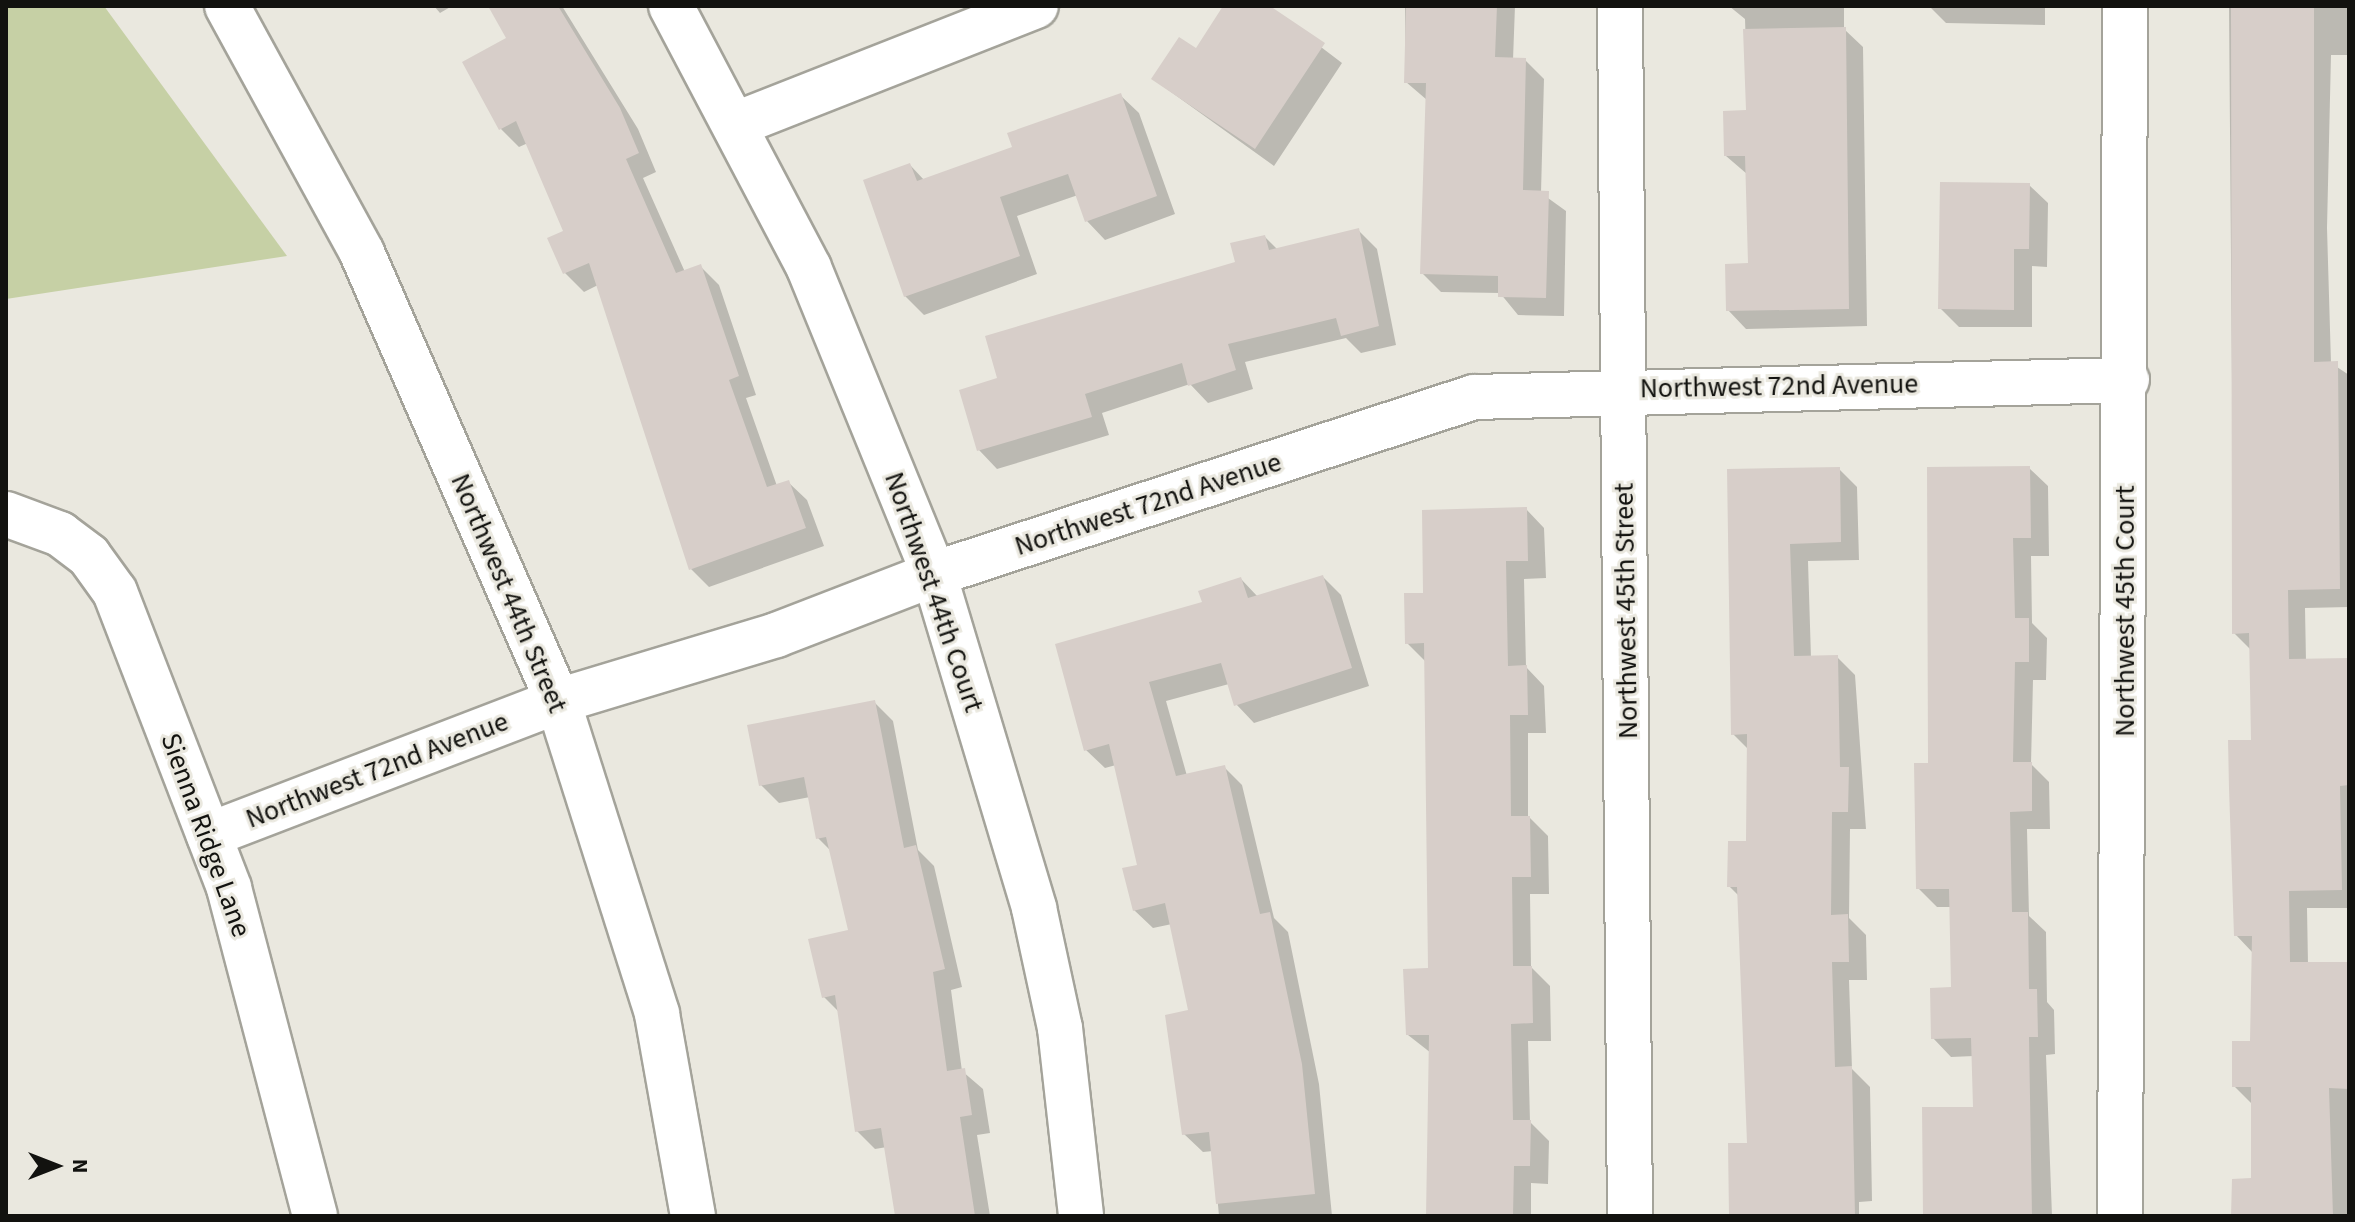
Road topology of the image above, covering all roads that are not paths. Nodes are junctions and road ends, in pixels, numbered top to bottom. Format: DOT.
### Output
graph roads {
  1 [pos="227,6"];
  2 [pos="671,6"];
  3 [pos="1036,6"];
  4 [pos="1620,6"];
  5 [pos="2125,6"];
  6 [pos="739,123"];
  7 [pos="2127,380"];
  8 [pos="1620,388"];
  9 [pos="7,514"];
  10 [pos="934,574"];
  11 [pos="558,701"];
  12 [pos="209,835"];
  13 [pos="315,1216"];
  14 [pos="693,1216"];
  15 [pos="1081,1216"];
  16 [pos="1630,1216"];
  17 [pos="2120,1216"];
  1 -- 11 [label="street, Northwest 44th Street"];
  2 -- 6 [label="street, Northwest 44th Court"];
  3 -- 6 [label="street"];
  4 -- 8 [label="street, Northwest 45th Street"];
  5 -- 7 [label="street, Northwest 45th Court"];
  6 -- 10 [label="street, Northwest 44th Court"];
  7 -- 8 [label="street, Northwest 72nd Avenue"];
  7 -- 17 [label="street, Northwest 45th Court"];
  8 -- 10 [label="street, Northwest 72nd Avenue"];
  8 -- 16 [label="street, Northwest 45th Street"];
  9 -- 12 [label="street, Sienna Ridge Lane"];
  10 -- 11 [label="street, Northwest 72nd Avenue"];
  10 -- 15 [label="street, Northwest 44th Court"];
  11 -- 12 [label="street, Northwest 72nd Avenue"];
  11 -- 14 [label="street, Northwest 44th Street"];
  12 -- 13 [label="street, Sienna Ridge Lane"];
}
